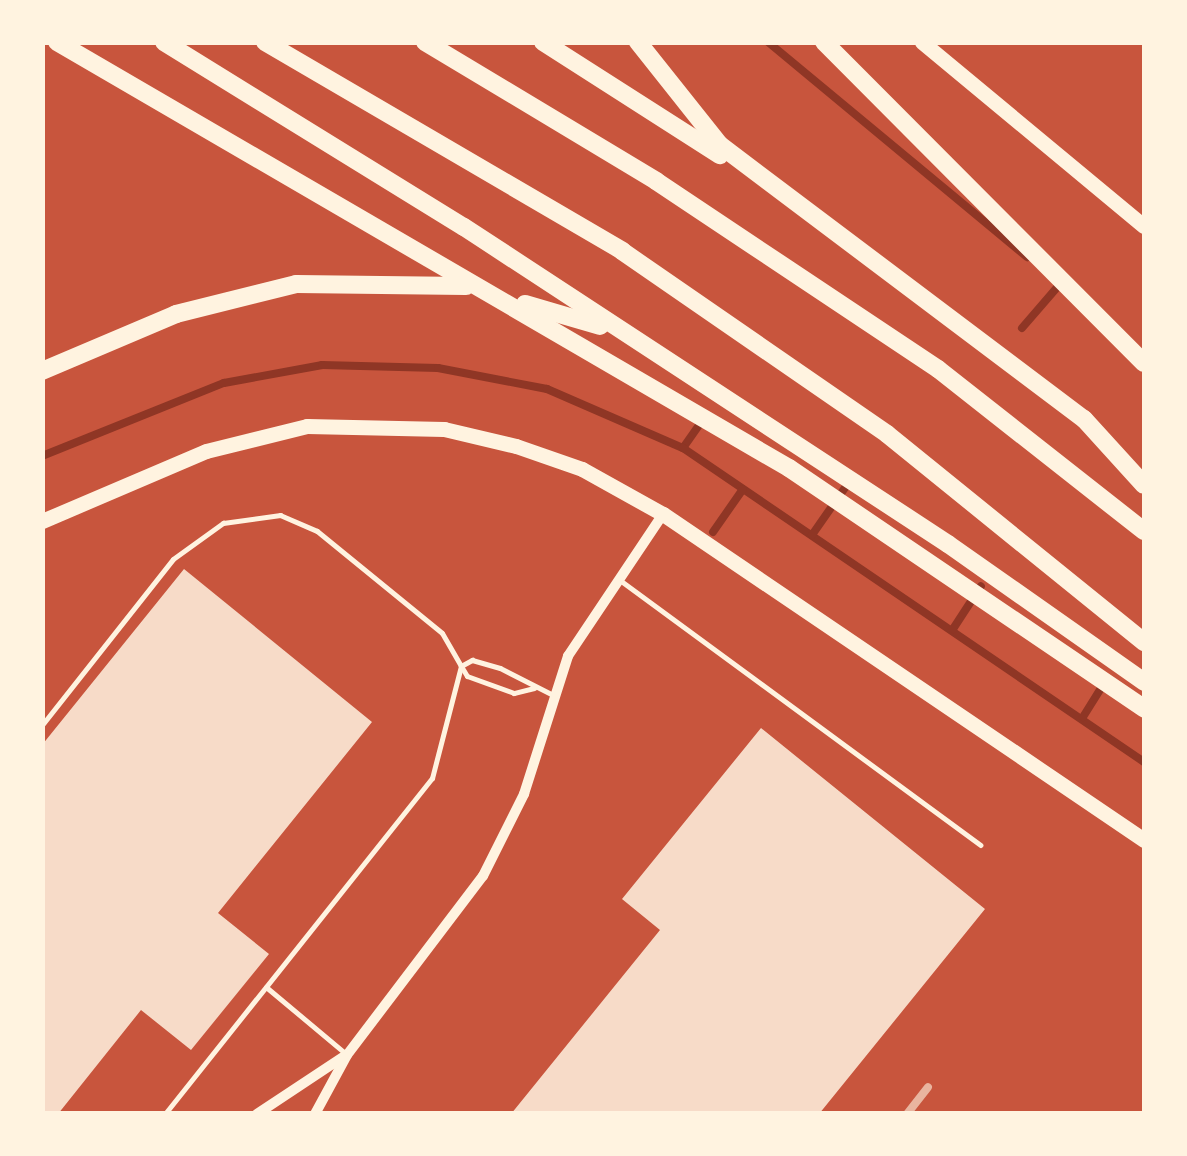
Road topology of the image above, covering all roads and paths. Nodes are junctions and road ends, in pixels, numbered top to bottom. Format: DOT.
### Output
graph roads {
  1 [pos="57,42"];
  2 [pos="164,42"];
  3 [pos="264,42"];
  4 [pos="425,42"];
  5 [pos="543,42"];
  6 [pos="638,42"];
  7 [pos="824,42"];
  8 [pos="922,42"];
  9 [pos="818,216"];
  10 [pos="1144,226"];
  11 [pos="616,331"];
  12 [pos="1144,363"];
  13 [pos="42,371"];
  14 [pos="1144,485"];
  15 [pos="664,514"];
  16 [pos="42,522"];
  17 [pos="1144,530"];
  18 [pos="620,579"];
  19 [pos="1144,642"];
  20 [pos="460,666"];
  21 [pos="1144,682"];
  22 [pos="534,688"];
  23 [pos="553,695"];
  24 [pos="1144,708"];
  25 [pos="42,725"];
  26 [pos="1144,840"];
  27 [pos="982,846"];
  28 [pos="266,987"];
  29 [pos="347,1055"];
  30 [pos="165,1114"];
  31 [pos="257,1114"];
  32 [pos="315,1114"];
  1 -- 24 [label="highway"];
  2 -- 11 [label="highway"];
  3 -- 19 [label="highway"];
  4 -- 17 [label="highway"];
  5 -- 9 [label="highway"];
  6 -- 9 [label="highway"];
  7 -- 12 [label="highway"];
  8 -- 10 [label="main road"];
  9 -- 14 [label="highway"];
  11 -- 13 [label="highway"];
  11 -- 21 [label="highway"];
  15 -- 16 [label="main road"];
  15 -- 18 [label="street"];
  15 -- 26 [label="main road"];
  18 -- 23 [label="street"];
  18 -- 27 [label="lane"];
  20 -- 22 [label="lane"];
  20 -- 22 [label="lane"];
  20 -- 25 [label="lane"];
  20 -- 28 [label="lane"];
  22 -- 23 [label="lane"];
  23 -- 29 [label="street"];
  28 -- 29 [label="lane"];
  28 -- 30 [label="lane"];
  29 -- 31 [label="street"];
  29 -- 32 [label="street"];
}
